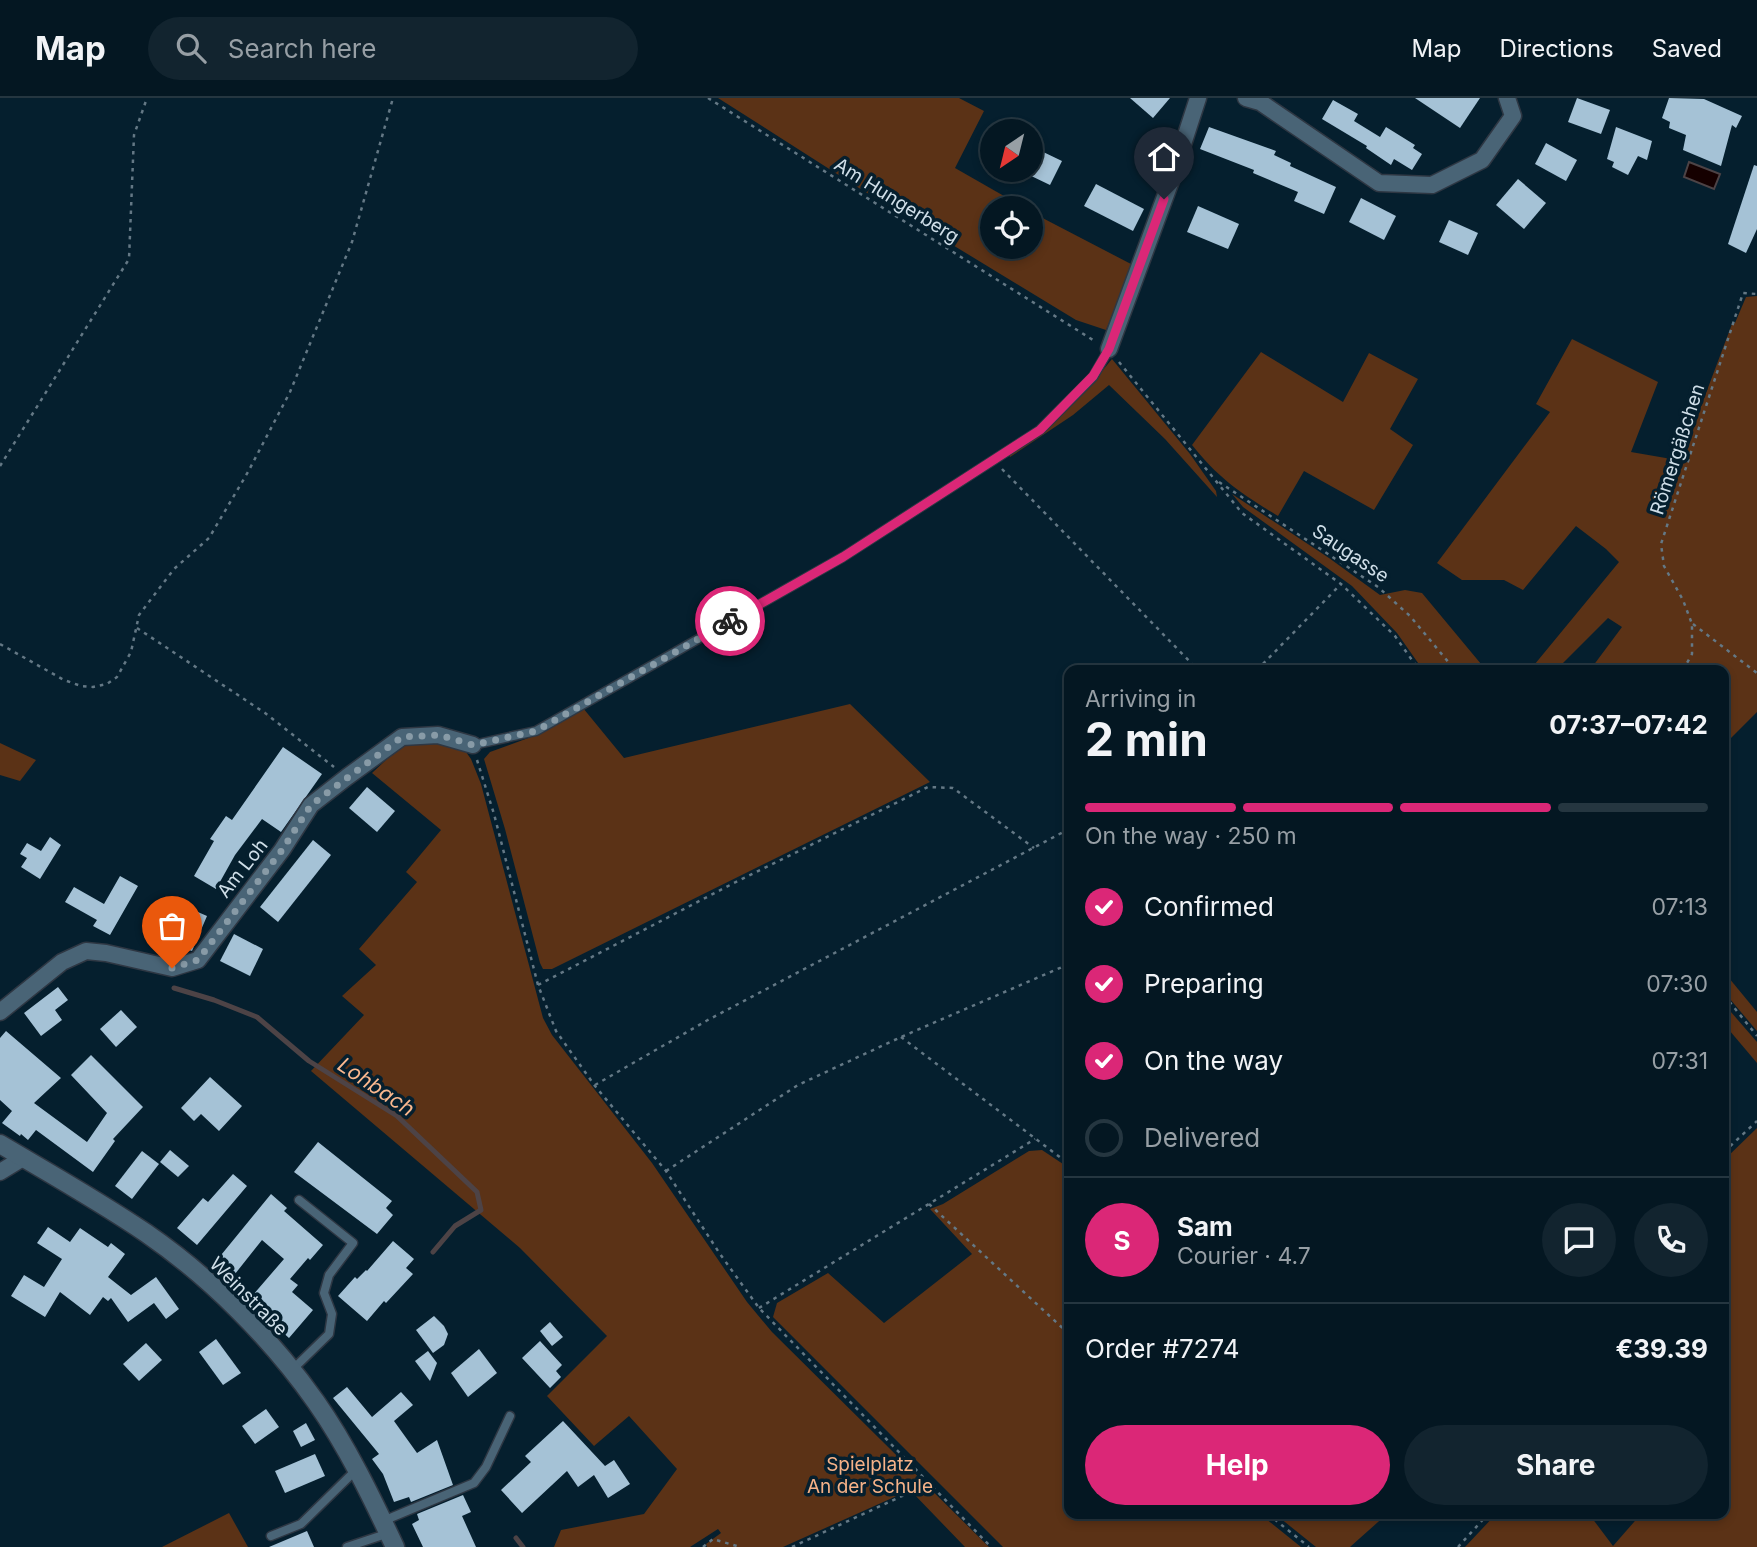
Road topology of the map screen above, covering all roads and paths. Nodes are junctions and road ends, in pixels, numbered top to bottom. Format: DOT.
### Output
graph roads {
  1 [pos="147,98"];
  2 [pos="393,98"];
  3 [pos="708,98"];
  4 [pos="1198,98"];
  5 [pos="1246,98"];
  6 [pos="1507,98"];
  7 [pos="1757,293"];
  8 [pos="1109,349"];
  9 [pos="994,462"];
  10 [pos="0,466"];
  11 [pos="1214,479"];
  12 [pos="1341,584"];
  13 [pos="1692,624"];
  14 [pos="137,628"];
  15 [pos="0,644"];
  16 [pos="1193,665"];
  17 [pos="1261,665"];
  18 [pos="1415,665"];
  19 [pos="1451,665"];
  20 [pos="1686,665"];
  21 [pos="1757,673"];
  22 [pos="473,745"];
  23 [pos="347,776"];
  24 [pos="1064,832"];
  25 [pos="1034,848"];
  26 [pos="1064,966"];
  27 [pos="538,985"];
  28 [pos="1729,1001"];
  29 [pos="0,1012"];
  30 [pos="1757,1036"];
  31 [pos="901,1037"];
  32 [pos="594,1086"];
  33 [pos="1757,1121"];
  34 [pos="1035,1139"];
  35 [pos="0,1144"];
  36 [pos="1729,1144"];
  37 [pos="23,1158"];
  38 [pos="1064,1160"];
  39 [pos="666,1171"];
  40 [pos="0,1172"];
  41 [pos="299,1200"];
  42 [pos="929,1204"];
  43 [pos="759,1308"];
  44 [pos="1064,1329"];
  45 [pos="291,1371"];
  46 [pos="510,1416"];
  47 [pos="356,1470"];
  48 [pos="930,1483"];
  49 [pos="1274,1519"];
  50 [pos="1483,1519"];
  51 [pos="389,1534"];
  52 [pos="271,1535"];
  53 [pos="347,1547"];
  54 [pos="702,1547"];
  55 [pos="740,1547"];
  56 [pos="792,1547"];
  57 [pos="991,1547"];
  58 [pos="1309,1547"];
  59 [pos="1458,1547"];
  1 -- 10 [label="path"];
  2 -- 14 [label="path"];
  3 -- 8 [label="path, Am Hungerberg"];
  4 -- 8 [label="street"];
  5 -- 6 [label="street"];
  7 -- 13 [label="path, Römergäßchen"];
  8 -- 9 [label="lane"];
  8 -- 11 [label="path, Am Hungerberg"];
  9 -- 16 [label="path"];
  9 -- 22 [label="lane"];
  11 -- 12 [label="path, Am Hungerberg"];
  11 -- 19 [label="path, Saugasse"];
  12 -- 17 [label="path"];
  12 -- 18 [label="path, Am Hungerberg"];
  13 -- 20 [label="path"];
  13 -- 21 [label="path"];
  14 -- 15 [label="path"];
  14 -- 23 [label="path"];
  22 -- 23 [label="street, Am Loh"];
  22 -- 27 [label="path"];
  23 -- 29 [label="street, Am Loh"];
  24 -- 25 [label="path"];
  25 -- 27 [label="path"];
  25 -- 32 [label="path"];
  26 -- 31 [label="path"];
  27 -- 32 [label="path"];
  28 -- 30 [label="path"];
  31 -- 34 [label="path"];
  31 -- 39 [label="path"];
  32 -- 39 [label="path"];
  33 -- 36 [label="path"];
  34 -- 38 [label="path"];
  34 -- 42 [label="path"];
  35 -- 37 [label="street, Weinstraße"];
  37 -- 40 [label="street"];
  37 -- 45 [label="street, Weinstraße"];
  39 -- 43 [label="path"];
  41 -- 45 [label="lane"];
  42 -- 43 [label="path"];
  42 -- 44 [label="path"];
  43 -- 48 [label="path"];
  45 -- 47 [label="street, Weinstraße"];
  46 -- 51 [label="lane"];
  47 -- 51 [label="street, Weinstraße"];
  47 -- 52 [label="lane"];
  48 -- 56 [label="path"];
  48 -- 57 [label="path"];
  49 -- 58 [label="path"];
  50 -- 59 [label="path"];
  51 -- 53 [label="lane"];
  54 -- 55 [label="path"];
}
